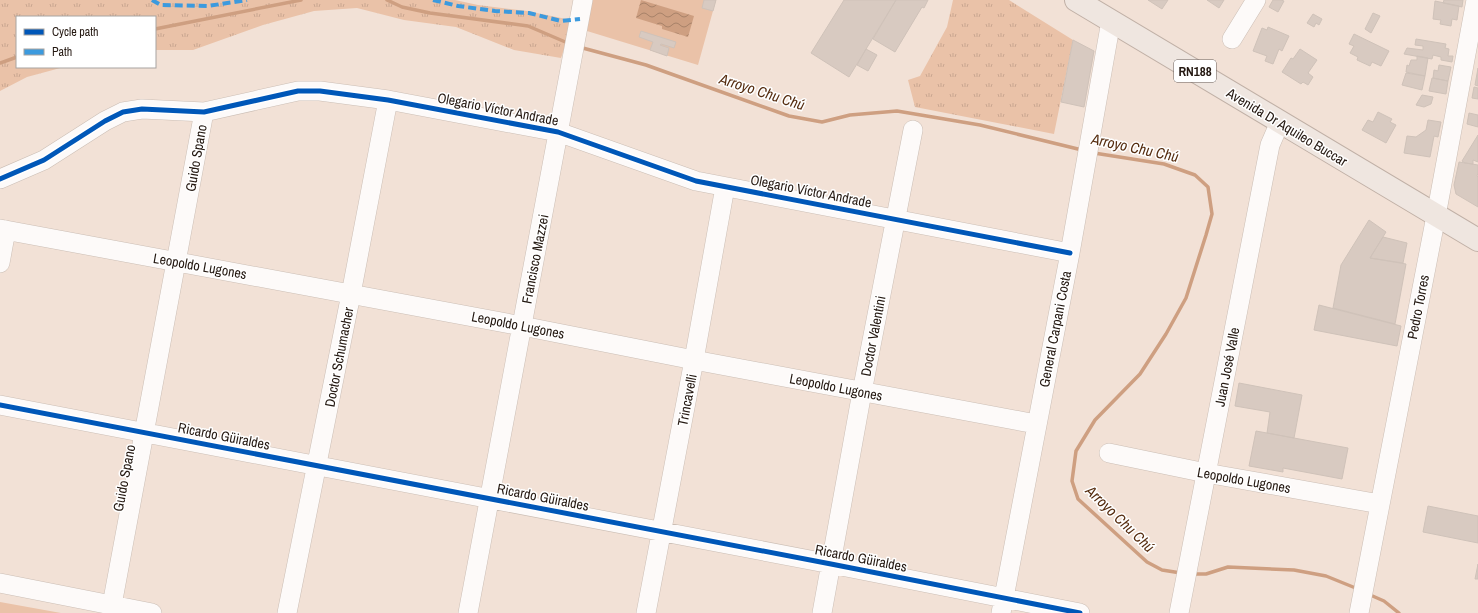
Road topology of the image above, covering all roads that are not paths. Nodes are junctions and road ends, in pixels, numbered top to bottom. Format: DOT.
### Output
graph roads {
  1 [pos="583,0"];
  2 [pos="1076,0"];
  3 [pos="1256,0"];
  4 [pos="1476,0"];
  5 [pos="1111,21"];
  6 [pos="1232,39"];
  7 [pos="388,100"];
  8 [pos="204,112"];
  9 [pos="1280,122"];
  10 [pos="913,130"];
  11 [pos="558,132"];
  12 [pos="0,179"];
  13 [pos="725,187"];
  14 [pos="1436,216"];
  15 [pos="895,219"];
  16 [pos="3,230"];
  17 [pos="1478,240"];
  18 [pos="1070,253"];
  19 [pos="177,261"];
  20 [pos="0,263"];
  21 [pos="351,294"];
  22 [pos="522,326"];
  23 [pos="694,360"];
  24 [pos="862,392"];
  25 [pos="0,406"];
  26 [pos="1036,424"];
  27 [pos="144,433"];
  28 [pos="1109,453"];
  29 [pos="317,466"];
  30 [pos="1206,473"];
  31 [pos="490,499"];
  32 [pos="1380,504"];
  33 [pos="662,532"];
  34 [pos="831,564"];
  35 [pos="0,583"];
  36 [pos="112,605"];
  37 [pos="1002,605"];
  38 [pos="1359,609"];
  39 [pos="152,613"];
  40 [pos="288,613"];
  41 [pos="468,613"];
  42 [pos="646,613"];
  43 [pos="822,613"];
  44 [pos="1080,613"];
  45 [pos="1179,613"];
  1 -- 11 [label="street, Francisco Mazzei"];
  2 -- 5 [label="highway, Avenida Dr Aquileo Buccar / RN188"];
  3 -- 6 [label="street"];
  4 -- 14 [label="street, Pedro Torres"];
  5 -- 9 [label="highway, Avenida Dr Aquileo Buccar / RN188"];
  5 -- 18 [label="street, General Carpani Costa"];
  7 -- 8 [label="street, Olegario Víctor Andrade"];
  7 -- 11 [label="street, Olegario Víctor Andrade"];
  7 -- 21 [label="street, Doctor Schumacher"];
  8 -- 12 [label="street, Olegario Víctor Andrade"];
  8 -- 19 [label="street, Guido Spano"];
  9 -- 14 [label="highway, Avenida Dr Aquileo Buccar / RN188"];
  9 -- 30 [label="street, Juan José Valle"];
  10 -- 15 [label="street, Doctor Valentini"];
  11 -- 13 [label="street, Olegario Víctor Andrade"];
  11 -- 22 [label="street, Francisco Mazzei"];
  13 -- 15 [label="street, Olegario Víctor Andrade"];
  13 -- 23 [label="street, Trincavelli"];
  14 -- 17 [label="highway, Avenida Dr Aquileo Buccar / RN188"];
  14 -- 32 [label="street, Pedro Torres"];
  15 -- 18 [label="street, Olegario Víctor Andrade"];
  15 -- 24 [label="street, Doctor Valentini"];
  16 -- 19 [label="street, Leopoldo Lugones"];
  16 -- 20 [label="street"];
  18 -- 26 [label="street, General Carpani Costa"];
  19 -- 21 [label="street, Leopoldo Lugones"];
  19 -- 27 [label="street, Guido Spano"];
  21 -- 22 [label="street, Leopoldo Lugones"];
  21 -- 29 [label="street, Doctor Schumacher"];
  22 -- 23 [label="street, Leopoldo Lugones"];
  22 -- 31 [label="street, Francisco Mazzei"];
  23 -- 24 [label="street, Leopoldo Lugones"];
  23 -- 33 [label="street, Trincavelli"];
  24 -- 26 [label="street, Leopoldo Lugones"];
  24 -- 34 [label="street, Doctor Valentini"];
  25 -- 27 [label="street, Ricardo Güiraldes"];
  26 -- 37 [label="street, General Carpani Costa"];
  27 -- 29 [label="street, Ricardo Güiraldes"];
  27 -- 36 [label="street, Guido Spano"];
  28 -- 30 [label="street, Leopoldo Lugones"];
  29 -- 31 [label="street, Ricardo Güiraldes"];
  29 -- 40 [label="street, Doctor Schumacher"];
  30 -- 32 [label="street, Leopoldo Lugones"];
  30 -- 45 [label="street, Juan José Valle"];
  31 -- 33 [label="street, Ricardo Güiraldes"];
  31 -- 41 [label="street, Francisco Mazzei"];
  32 -- 38 [label="street, Pedro Torres"];
  33 -- 34 [label="street, Ricardo Güiraldes"];
  33 -- 42 [label="street, Trincavelli"];
  34 -- 37 [label="street, Ricardo Güiraldes"];
  34 -- 43 [label="street, Doctor Valentini"];
  35 -- 36 [label="street"];
  36 -- 39 [label="street"];
  37 -- 44 [label="street, Ricardo Güiraldes"];
}
